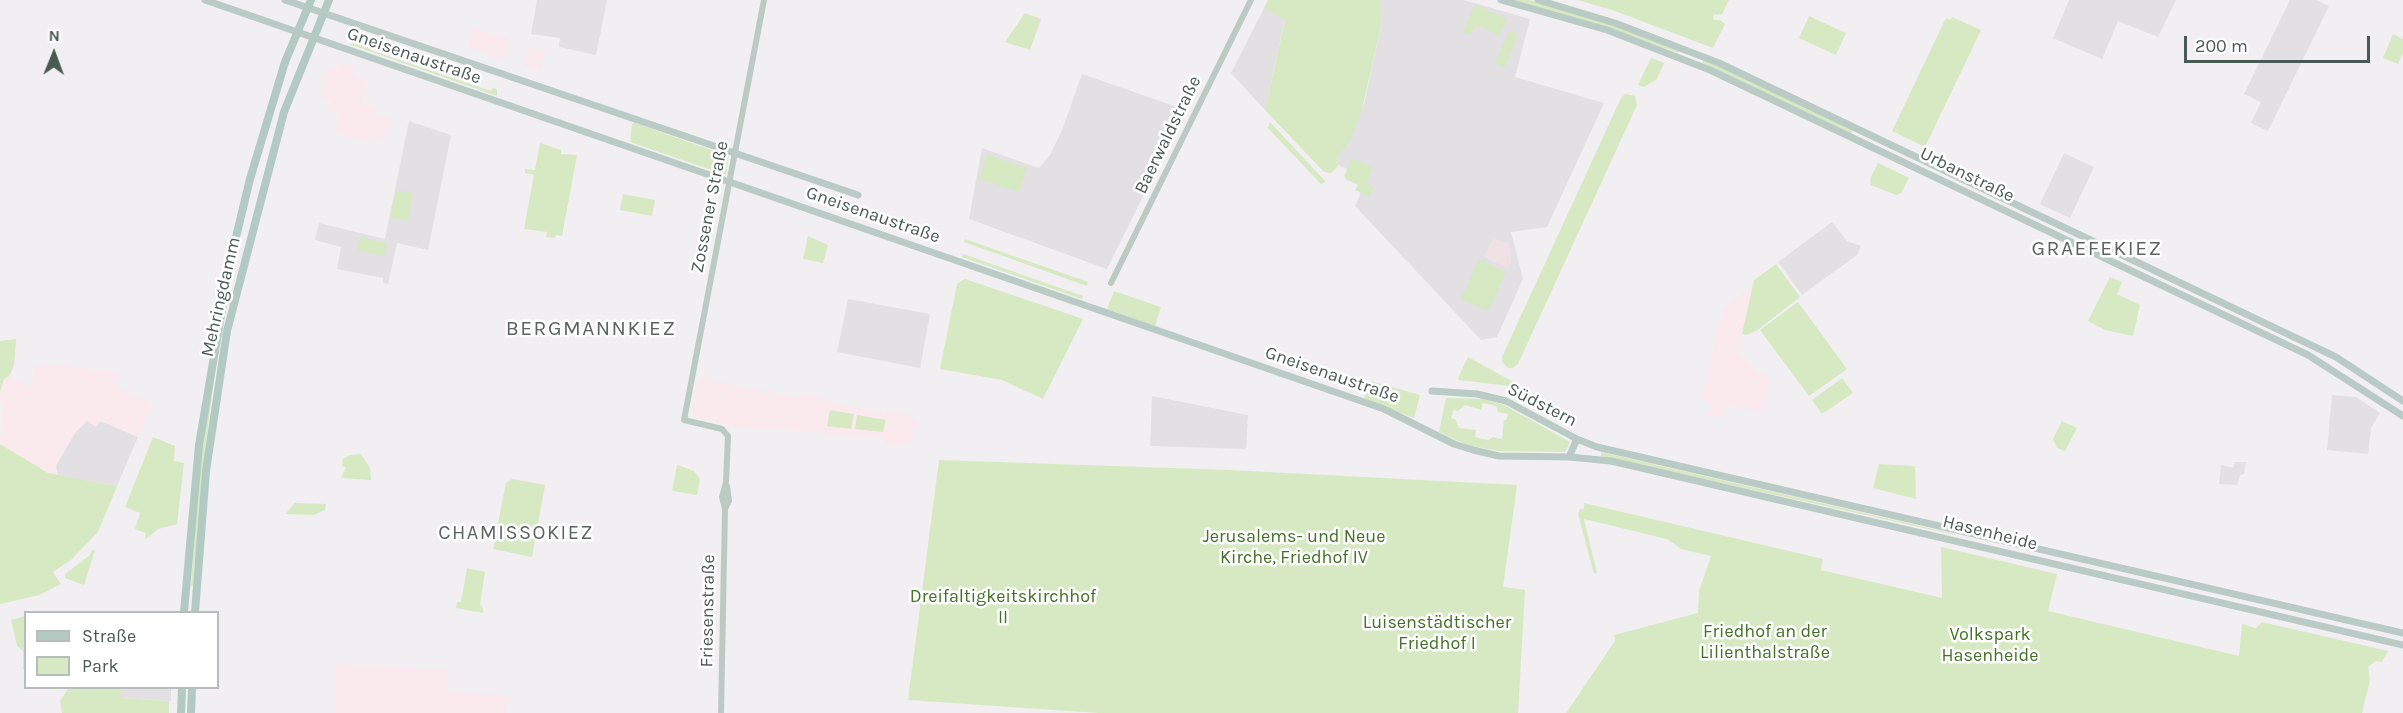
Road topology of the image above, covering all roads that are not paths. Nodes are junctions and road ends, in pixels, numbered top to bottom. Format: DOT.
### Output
graph roads {
  1 [pos="205,0"];
  2 [pos="285,0"];
  3 [pos="328,0"];
  4 [pos="764,0"];
  5 [pos="1251,0"];
  6 [pos="1501,0"];
  7 [pos="1538,0"];
  8 [pos="314,7"];
  9 [pos="299,32"];
  10 [pos="313,37"];
  11 [pos="288,56"];
  12 [pos="303,62"];
  13 [pos="736,153"];
  14 [pos="730,182"];
  15 [pos="858,195"];
  16 [pos="1111,283"];
  17 [pos="2352,368"];
  18 [pos="2345,378"];
  19 [pos="1432,391"];
  20 [pos="2403,401"];
  21 [pos="2403,416"];
  22 [pos="1435,434"];
  23 [pos="728,438"];
  24 [pos="1577,439"];
  25 [pos="1597,447"];
  26 [pos="1569,457"];
  27 [pos="1594,459"];
  28 [pos="2001,541"];
  29 [pos="1999,551"];
  30 [pos="184,611"];
  31 [pos="195,611"];
  32 [pos="2325,616"];
  33 [pos="2322,626"];
  34 [pos="2403,633"];
  35 [pos="2403,645"];
  36 [pos="182,689"];
  37 [pos="192,689"];
  38 [pos="181,713"];
  39 [pos="191,713"];
  40 [pos="721,713"];
  1 -- 9 [label="main road, Gneisenaustraße"];
  2 -- 8 [label="main road, Gneisenaustraße"];
  3 -- 8 [label="main road, Mehringdamm"];
  4 -- 13 [label="street, Zossener Straße"];
  5 -- 16 [label="street, Baerwaldstraße"];
  6 -- 18 [label="main road, Urbanstraße"];
  7 -- 17 [label="main road, Urbanstraße"];
  8 -- 9 [label="main road, Mehringdamm"];
  8 -- 10 [label="main road, Mehringdamm"];
  8 -- 13 [label="main road, Gneisenaustraße"];
  9 -- 10 [label="main road, Gneisenaustraße"];
  9 -- 11 [label="main road, Mehringdamm"];
  10 -- 12 [label="main road, Mehringdamm"];
  10 -- 14 [label="main road, Gneisenaustraße"];
  11 -- 12 [label="main road"];
  11 -- 30 [label="main road, Mehringdamm"];
  12 -- 31 [label="main road, Mehringdamm"];
  13 -- 14 [label="street, Zossener Straße"];
  13 -- 15 [label="main road, Gneisenaustraße"];
  14 -- 22 [label="main road, Gneisenaustraße"];
  14 -- 23 [label="street, Zossener Straße"];
  17 -- 18 [label="main road"];
  17 -- 20 [label="main road, Urbanstraße"];
  18 -- 21 [label="main road, Urbanstraße"];
  19 -- 24 [label="main road, Südstern"];
  22 -- 26 [label="main road, Südstern"];
  23 -- 40 [label="street, Friesenstraße"];
  24 -- 25 [label="main road, Hasenheide"];
  24 -- 26 [label="main road, Südstern"];
  25 -- 27 [label="main road"];
  25 -- 28 [label="main road, Hasenheide"];
  26 -- 27 [label="main road, Hasenheide"];
  27 -- 29 [label="main road, Hasenheide"];
  28 -- 29 [label="main road"];
  28 -- 32 [label="main road, Hasenheide"];
  29 -- 33 [label="main road, Hasenheide"];
  32 -- 33 [label="main road"];
  32 -- 34 [label="main road, Hasenheide"];
  33 -- 35 [label="main road, Hasenheide"];
  36 -- 38 [label="main road"];
  37 -- 39 [label="main road"];
}
